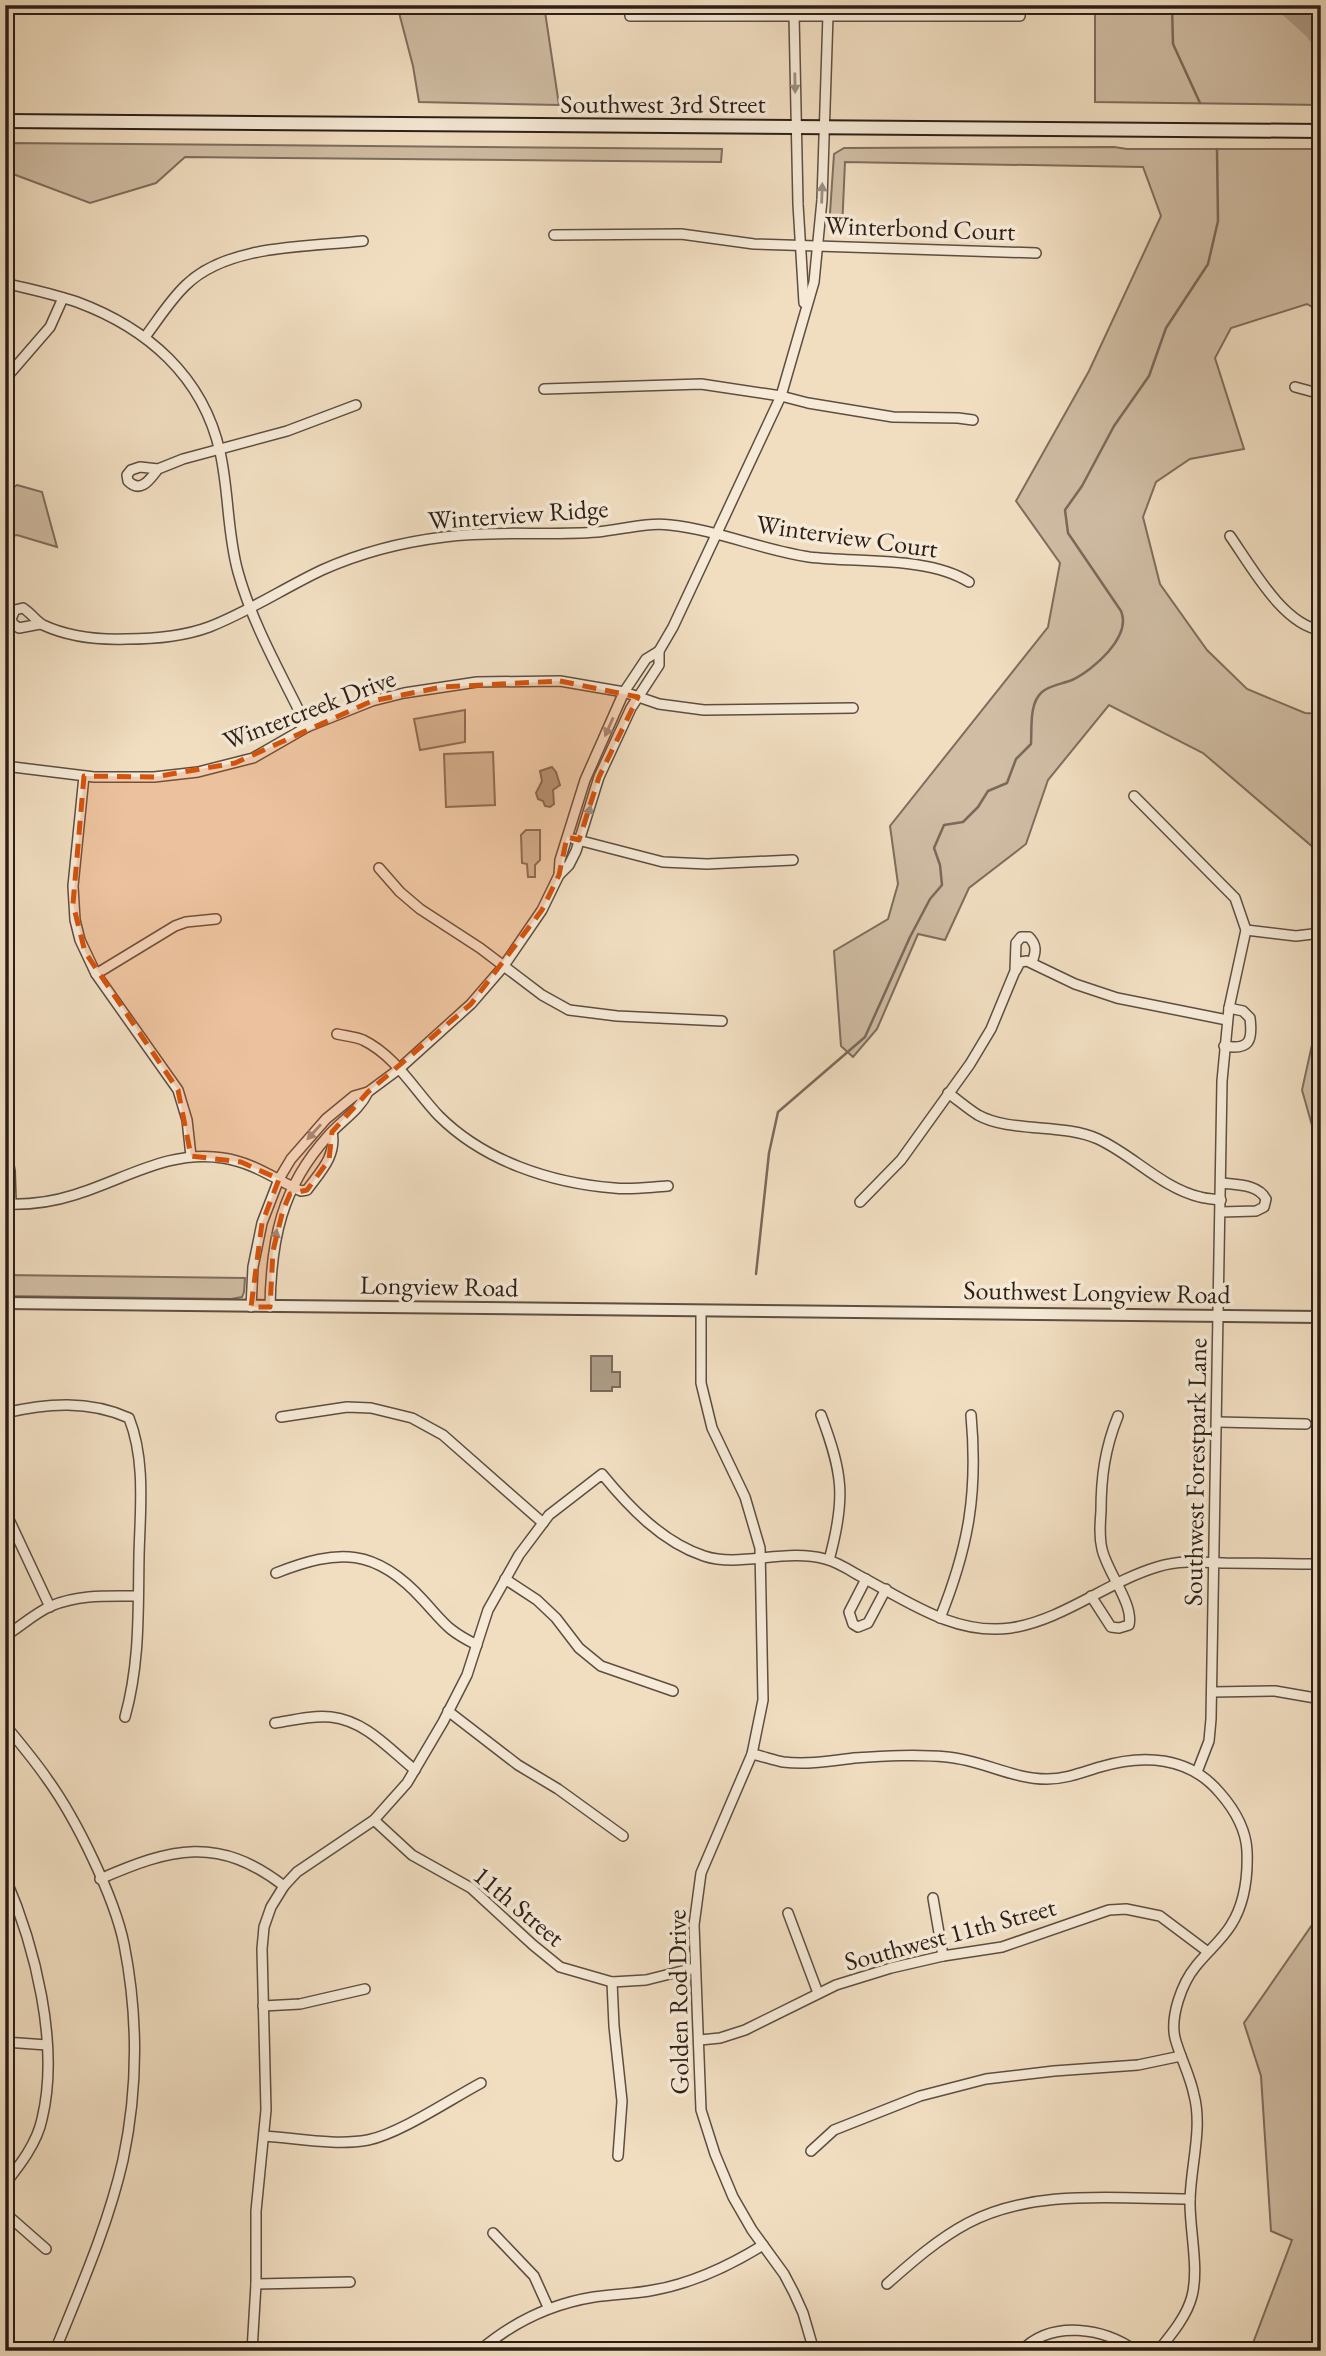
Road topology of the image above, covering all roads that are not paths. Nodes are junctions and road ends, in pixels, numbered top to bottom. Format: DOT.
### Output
graph roads {
  1 [pos="630,5"];
  2 [pos="1020,5"];
  3 [pos="794,15"];
  4 [pos="828,15"];
  5 [pos="5,121"];
  6 [pos="796,128"];
  7 [pos="822,128"];
  8 [pos="1321,131"];
  9 [pos="554,235"];
  10 [pos="362,241"];
  11 [pos="802,245"];
  12 [pos="818,246"];
  13 [pos="1036,253"];
  14 [pos="5,283"];
  15 [pos="63,298"];
  16 [pos="805,309"];
  17 [pos="145,337"];
  18 [pos="5,379"];
  19 [pos="1295,387"];
  20 [pos="544,389"];
  21 [pos="1321,394"];
  22 [pos="781,396"];
  23 [pos="355,405"];
  24 [pos="973,420"];
  25 [pos="220,449"];
  26 [pos="158,469"];
  27 [pos="717,535"];
  28 [pos="1230,536"];
  29 [pos="969,582"];
  30 [pos="250,607"];
  31 [pos="40,624"];
  32 [pos="1321,630"];
  33 [pos="659,651"];
  34 [pos="625,692"];
  35 [pos="638,697"];
  36 [pos="853,708"];
  37 [pos="307,727"];
  38 [pos="5,766"];
  39 [pos="84,776"];
  40 [pos="1134,796"];
  41 [pos="567,836"];
  42 [pos="579,840"];
  43 [pos="793,860"];
  44 [pos="379,868"];
  45 [pos="559,875"];
  46 [pos="216,919"];
  47 [pos="1246,930"];
  48 [pos="1321,933"];
  49 [pos="1032,962"];
  50 [pos="503,967"];
  51 [pos="1015,971"];
  52 [pos="96,974"];
  53 [pos="1229,1008"];
  54 [pos="1227,1020"];
  55 [pos="722,1021"];
  56 [pos="337,1034"];
  57 [pos="1224,1046"];
  58 [pos="399,1069"];
  59 [pos="368,1093"];
  60 [pos="948,1093"];
  61 [pos="332,1132"];
  62 [pos="5,1144"];
  63 [pos="191,1156"];
  64 [pos="279,1179"];
  65 [pos="1221,1183"];
  66 [pos="668,1186"];
  67 [pos="292,1187"];
  68 [pos="1221,1200"];
  69 [pos="860,1202"];
  70 [pos="8,1204"];
  71 [pos="1221,1212"];
  72 [pos="5,1303"];
  73 [pos="251,1307"];
  74 [pos="270,1307"];
  75 [pos="701,1312"];
  76 [pos="873,1313"];
  77 [pos="1219,1316"];
  78 [pos="1321,1317"];
  79 [pos="5,1413"];
  80 [pos="821,1415"];
  81 [pos="971,1415"];
  82 [pos="1118,1416"];
  83 [pos="281,1417"];
  84 [pos="1218,1422"];
  85 [pos="1306,1424"];
  86 [pos="5,1511"];
  87 [pos="543,1523"];
  88 [pos="761,1557"];
  89 [pos="829,1560"];
  90 [pos="1214,1563"];
  91 [pos="1321,1564"];
  92 [pos="276,1573"];
  93 [pos="505,1579"];
  94 [pos="866,1579"];
  95 [pos="1117,1583"];
  96 [pos="886,1589"];
  97 [pos="138,1596"];
  98 [pos="1091,1596"];
  99 [pos="50,1607"];
  100 [pos="940,1619"];
  101 [pos="5,1636"];
  102 [pos="477,1645"];
  103 [pos="673,1691"];
  104 [pos="1212,1692"];
  105 [pos="1321,1699"];
  106 [pos="448,1711"];
  107 [pos="125,1717"];
  108 [pos="275,1723"];
  109 [pos="5,1725"];
  110 [pos="752,1754"];
  111 [pos="415,1770"];
  112 [pos="1196,1772"];
  113 [pos="374,1820"];
  114 [pos="623,1836"];
  115 [pos="5,1877"];
  116 [pos="100,1879"];
  117 [pos="284,1886"];
  118 [pos="933,1898"];
  119 [pos="788,1913"];
  120 [pos="1208,1952"];
  121 [pos="943,1956"];
  122 [pos="694,1968"];
  123 [pos="612,1982"];
  124 [pos="365,1989"];
  125 [pos="817,1993"];
  126 [pos="263,2006"];
  127 [pos="700,2040"];
  128 [pos="5,2042"];
  129 [pos="47,2045"];
  130 [pos="1181,2056"];
  131 [pos="481,2083"];
  132 [pos="264,2136"];
  133 [pos="811,2151"];
  134 [pos="618,2156"];
  135 [pos="5,2184"];
  136 [pos="1190,2199"];
  137 [pos="5,2213"];
  138 [pos="493,2233"];
  139 [pos="763,2245"];
  140 [pos="46,2249"];
  141 [pos="350,2282"];
  142 [pos="256,2284"];
  143 [pos="887,2284"];
  144 [pos="548,2307"];
  145 [pos="55,2351"];
  146 [pos="252,2351"];
  147 [pos="479,2351"];
  148 [pos="814,2351"];
  149 [pos="1021,2351"];
  150 [pos="1136,2351"];
  151 [pos="1157,2351"];
  1 -- 3 [label="street"];
  2 -- 4 [label="street"];
  3 -- 4 [label="street"];
  3 -- 6 [label="street, one-way"];
  4 -- 7 [label="street"];
  5 -- 6 [label="main road, Southwest 3rd Street"];
  6 -- 7 [label="main road, Southwest 3rd Street"];
  6 -- 11 [label="street"];
  7 -- 8 [label="main road, Southwest 3rd Street"];
  12 -- 7 [label="street, one-way"];
  9 -- 11 [label="street, Winterbond Court"];
  10 -- 17 [label="street"];
  11 -- 12 [label="street, Winterbond Court"];
  11 -- 16 [label="street"];
  12 -- 13 [label="street, Winterbond Court"];
  12 -- 16 [label="street"];
  14 -- 15 [label="street"];
  15 -- 17 [label="street"];
  15 -- 18 [label="street"];
  16 -- 22 [label="street"];
  17 -- 25 [label="street"];
  19 -- 21 [label="street"];
  20 -- 22 [label="street"];
  22 -- 24 [label="street"];
  22 -- 27 [label="street"];
  23 -- 25 [label="street"];
  25 -- 26 [label="street"];
  25 -- 30 [label="street"];
  27 -- 29 [label="street, Winterview Court"];
  27 -- 30 [label="street, Winterview Ridge"];
  27 -- 33 [label="street"];
  28 -- 32 [label="street"];
  30 -- 31 [label="street, Winterview Ridge"];
  30 -- 37 [label="street"];
  33 -- 34 [label="street"];
  33 -- 35 [label="street"];
  34 -- 35 [label="street, Wintercreek Drive"];
  34 -- 37 [label="street, Wintercreek Drive"];
  34 -- 41 [label="street, one-way"];
  35 -- 36 [label="street, Wintercreek Drive"];
  42 -- 35 [label="street, one-way"];
  37 -- 39 [label="street, Wintercreek Drive"];
  38 -- 39 [label="street, Wintercreek Drive"];
  39 -- 52 [label="street"];
  40 -- 47 [label="street"];
  41 -- 42 [label="street"];
  41 -- 45 [label="street"];
  42 -- 43 [label="street"];
  42 -- 45 [label="street"];
  44 -- 50 [label="street"];
  45 -- 50 [label="street"];
  46 -- 52 [label="street"];
  47 -- 48 [label="street"];
  47 -- 53 [label="street, Southwest Forestpark Lane"];
  49 -- 51 [label="street"];
  49 -- 51 [label="street"];
  49 -- 54 [label="street"];
  50 -- 55 [label="street"];
  50 -- 58 [label="street"];
  51 -- 60 [label="street"];
  52 -- 63 [label="street"];
  53 -- 54 [label="street, Southwest Forestpark Lane"];
  53 -- 57 [label="street"];
  54 -- 57 [label="street, Southwest Forestpark Lane"];
  56 -- 58 [label="street"];
  57 -- 65 [label="street, Southwest Forestpark Lane"];
  58 -- 59 [label="street"];
  58 -- 66 [label="street"];
  59 -- 61 [label="street"];
  59 -- 64 [label="street, one-way"];
  60 -- 68 [label="street"];
  60 -- 69 [label="street"];
  61 -- 67 [label="street"];
  61 -- 67 [label="street"];
  62 -- 70 [label="street"];
  63 -- 64 [label="street"];
  63 -- 70 [label="street"];
  64 -- 67 [label="street"];
  64 -- 73 [label="street"];
  65 -- 68 [label="street, Southwest Forestpark Lane"];
  65 -- 71 [label="street"];
  74 -- 67 [label="street, one-way"];
  68 -- 71 [label="street, Southwest Forestpark Lane"];
  71 -- 77 [label="street, Southwest Forestpark Lane"];
  72 -- 73 [label="street, Longview Road"];
  73 -- 74 [label="street, Longview Road"];
  74 -- 75 [label="street, Longview Road"];
  75 -- 76 [label="street, Longview Road"];
  75 -- 88 [label="street, Golden Rod Drive"];
  76 -- 77 [label="street, Southwest Longview Road"];
  77 -- 78 [label="street, Southwest Longview Road"];
  77 -- 84 [label="street, Southwest Forestpark Lane"];
  79 -- 97 [label="street"];
  80 -- 89 [label="street"];
  81 -- 100 [label="street"];
  82 -- 95 [label="street"];
  83 -- 87 [label="street"];
  84 -- 85 [label="street"];
  84 -- 90 [label="street, Southwest Forestpark Lane"];
  86 -- 99 [label="street"];
  87 -- 88 [label="street"];
  87 -- 93 [label="street"];
  88 -- 89 [label="street"];
  88 -- 110 [label="street, Golden Rod Drive"];
  89 -- 94 [label="street"];
  90 -- 91 [label="street"];
  90 -- 95 [label="street"];
  90 -- 104 [label="street, Southwest Forestpark Lane"];
  92 -- 102 [label="street"];
  93 -- 102 [label="street"];
  93 -- 103 [label="street"];
  94 -- 96 [label="street"];
  94 -- 96 [label="street"];
  95 -- 98 [label="street"];
  95 -- 98 [label="street"];
  96 -- 100 [label="street"];
  97 -- 99 [label="street"];
  97 -- 107 [label="street"];
  98 -- 100 [label="street"];
  99 -- 101 [label="street"];
  102 -- 106 [label="street"];
  104 -- 105 [label="street"];
  104 -- 112 [label="street, Southwest Forestpark Lane"];
  106 -- 111 [label="street"];
  106 -- 114 [label="street"];
  108 -- 111 [label="street"];
  109 -- 116 [label="street"];
  110 -- 112 [label="street"];
  110 -- 122 [label="street, Golden Rod Drive"];
  111 -- 113 [label="street"];
  112 -- 120 [label="street"];
  113 -- 117 [label="street"];
  113 -- 123 [label="street, 11th Street"];
  115 -- 129 [label="street"];
  116 -- 117 [label="street"];
  116 -- 145 [label="street"];
  117 -- 126 [label="street"];
  118 -- 121 [label="street"];
  119 -- 125 [label="street"];
  120 -- 121 [label="street, Southwest 11th Street"];
  120 -- 130 [label="street"];
  121 -- 125 [label="street, Southwest 11th Street"];
  122 -- 123 [label="street, 11th Street"];
  122 -- 127 [label="street, Golden Rod Drive"];
  123 -- 134 [label="street"];
  124 -- 126 [label="street"];
  125 -- 127 [label="street, Southwest 11th Street"];
  126 -- 132 [label="street"];
  127 -- 139 [label="street, Golden Rod Drive"];
  128 -- 129 [label="street"];
  129 -- 135 [label="street"];
  130 -- 133 [label="street"];
  130 -- 136 [label="street"];
  131 -- 132 [label="street"];
  132 -- 142 [label="street"];
  136 -- 143 [label="street"];
  136 -- 151 [label="street"];
  137 -- 140 [label="street"];
  138 -- 144 [label="street"];
  139 -- 144 [label="street"];
  139 -- 148 [label="street, Golden Rod Drive"];
  141 -- 142 [label="street"];
  142 -- 146 [label="street"];
  144 -- 147 [label="street"];
  149 -- 150 [label="street"];
}
